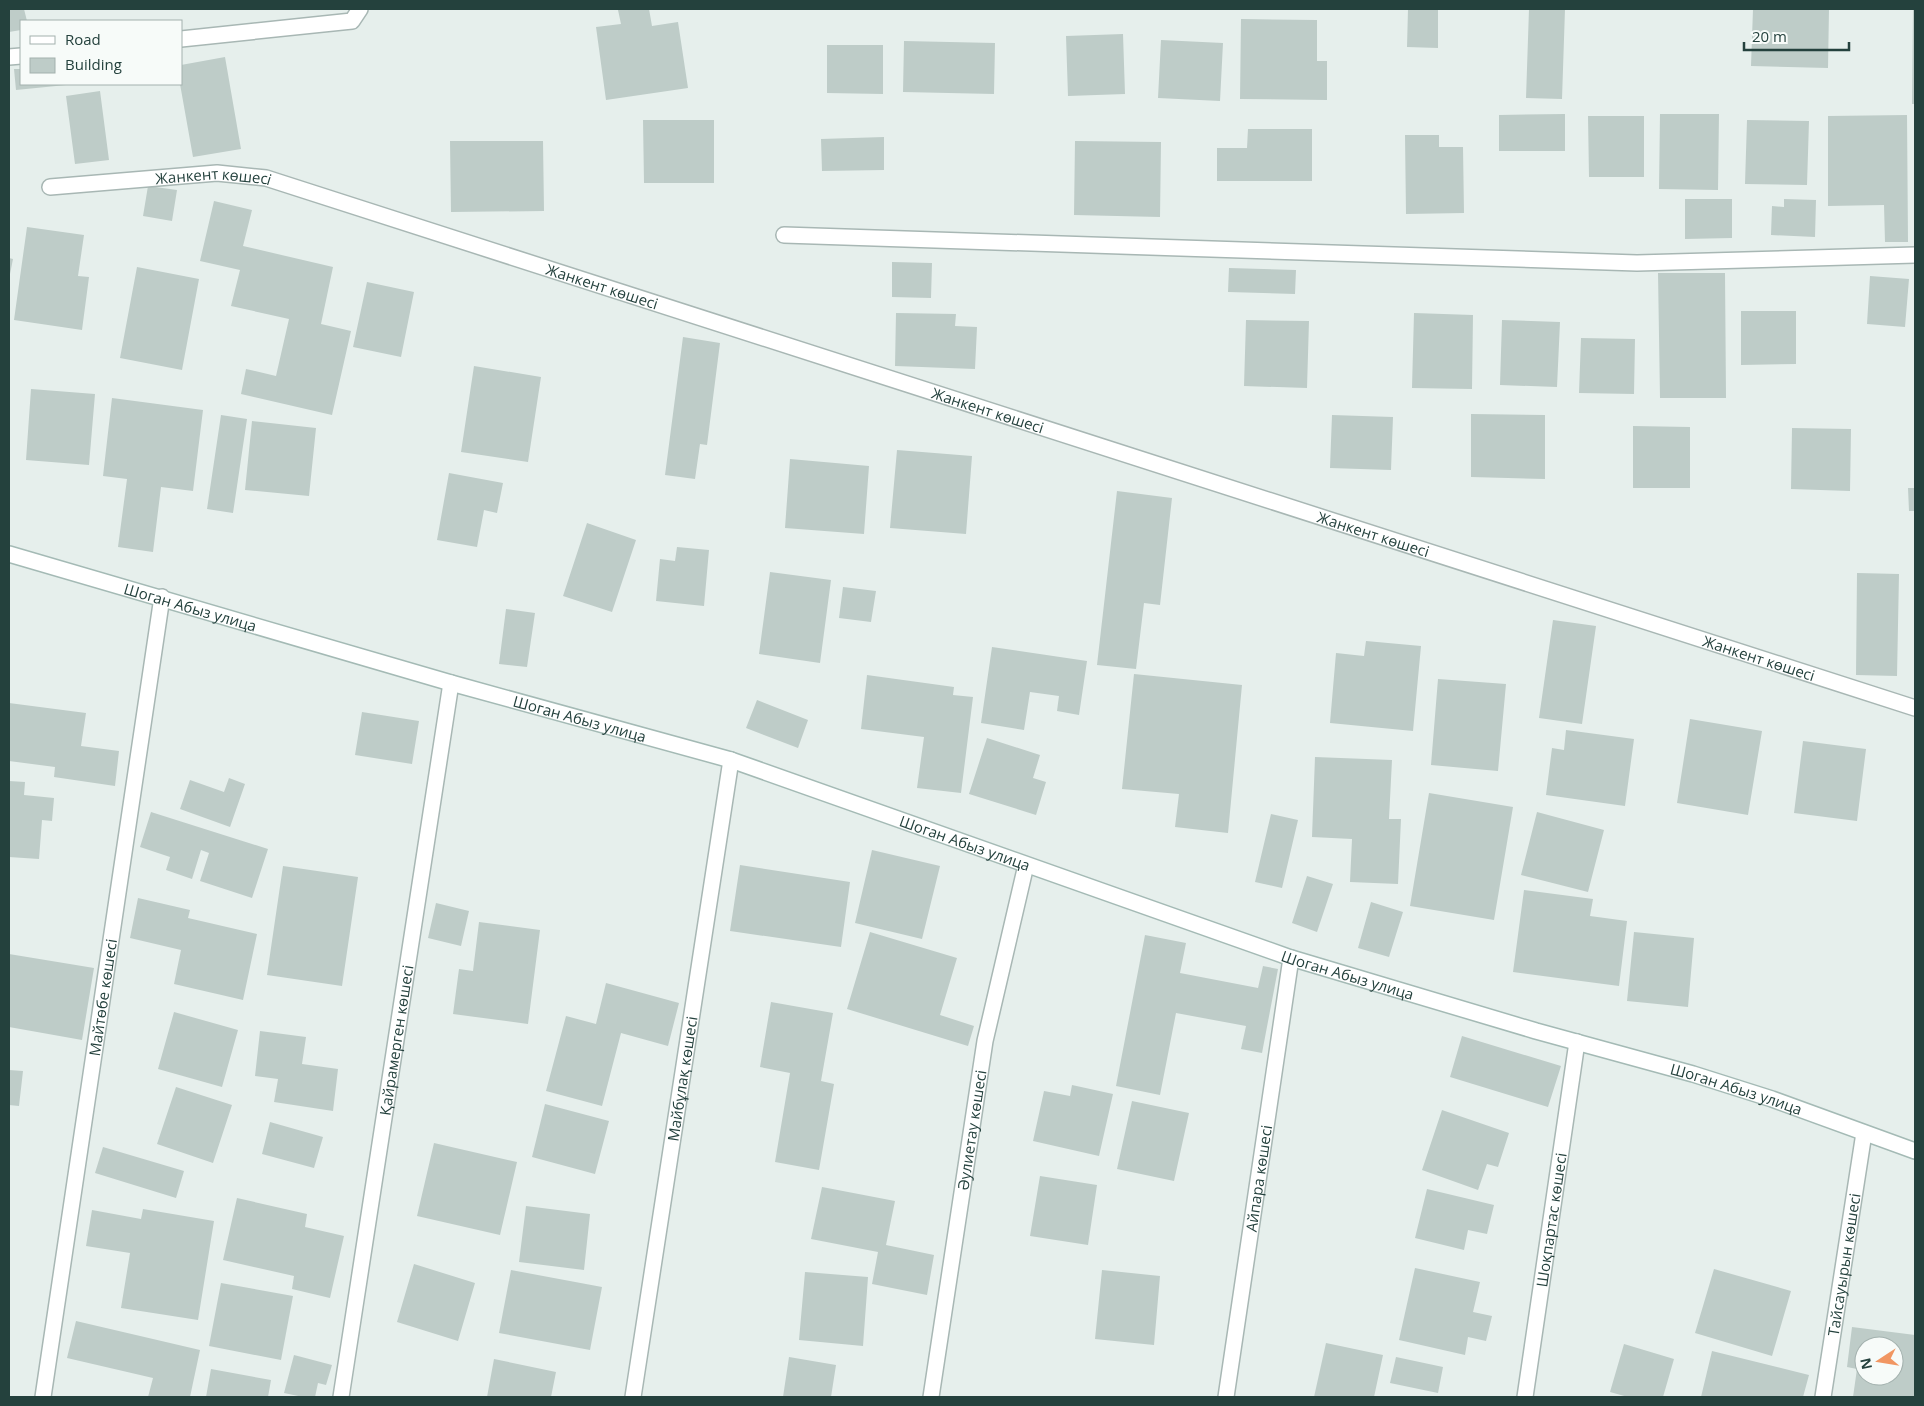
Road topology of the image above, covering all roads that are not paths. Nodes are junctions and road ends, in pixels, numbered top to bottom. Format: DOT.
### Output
graph roads {
  1 [pos="360,9"];
  2 [pos="182,39"];
  3 [pos="50,187"];
  4 [pos="784,235"];
  5 [pos="1915,254"];
  6 [pos="9,554"];
  7 [pos="162,597"];
  8 [pos="451,683"];
  9 [pos="1915,708"];
  10 [pos="730,760"];
  11 [pos="1026,864"];
  12 [pos="1291,958"];
  13 [pos="1577,1042"];
  14 [pos="1864,1133"];
  15 [pos="1915,1151"];
  16 [pos="43,1397"];
  17 [pos="341,1397"];
  18 [pos="633,1397"];
  19 [pos="931,1397"];
  20 [pos="1226,1397"];
  21 [pos="1525,1397"];
  22 [pos="1823,1397"];
  1 -- 2 [label="street"];
  3 -- 9 [label="street, Жанкент көшесі"];
  4 -- 5 [label="street"];
  6 -- 7 [label="street, Шоган Абыз улица"];
  7 -- 8 [label="street, Шоган Абыз улица"];
  7 -- 16 [label="street, Майтөбе көшесі"];
  8 -- 10 [label="street, Шоган Абыз улица"];
  8 -- 17 [label="street, Қайрамерген көшесі"];
  10 -- 11 [label="street, Шоган Абыз улица"];
  10 -- 18 [label="street, Майбұлақ көшесі"];
  11 -- 12 [label="street, Шоган Абыз улица"];
  11 -- 19 [label="street, Әулиетау көшесі"];
  12 -- 13 [label="street, Шоган Абыз улица"];
  12 -- 20 [label="street, Айпара көшесі"];
  13 -- 14 [label="street, Шоган Абыз улица"];
  13 -- 21 [label="street, Шоқпартас көшесі"];
  14 -- 15 [label="street, Шоган Абыз улица"];
  14 -- 22 [label="street, Тайсауырын көшесі"];
}
